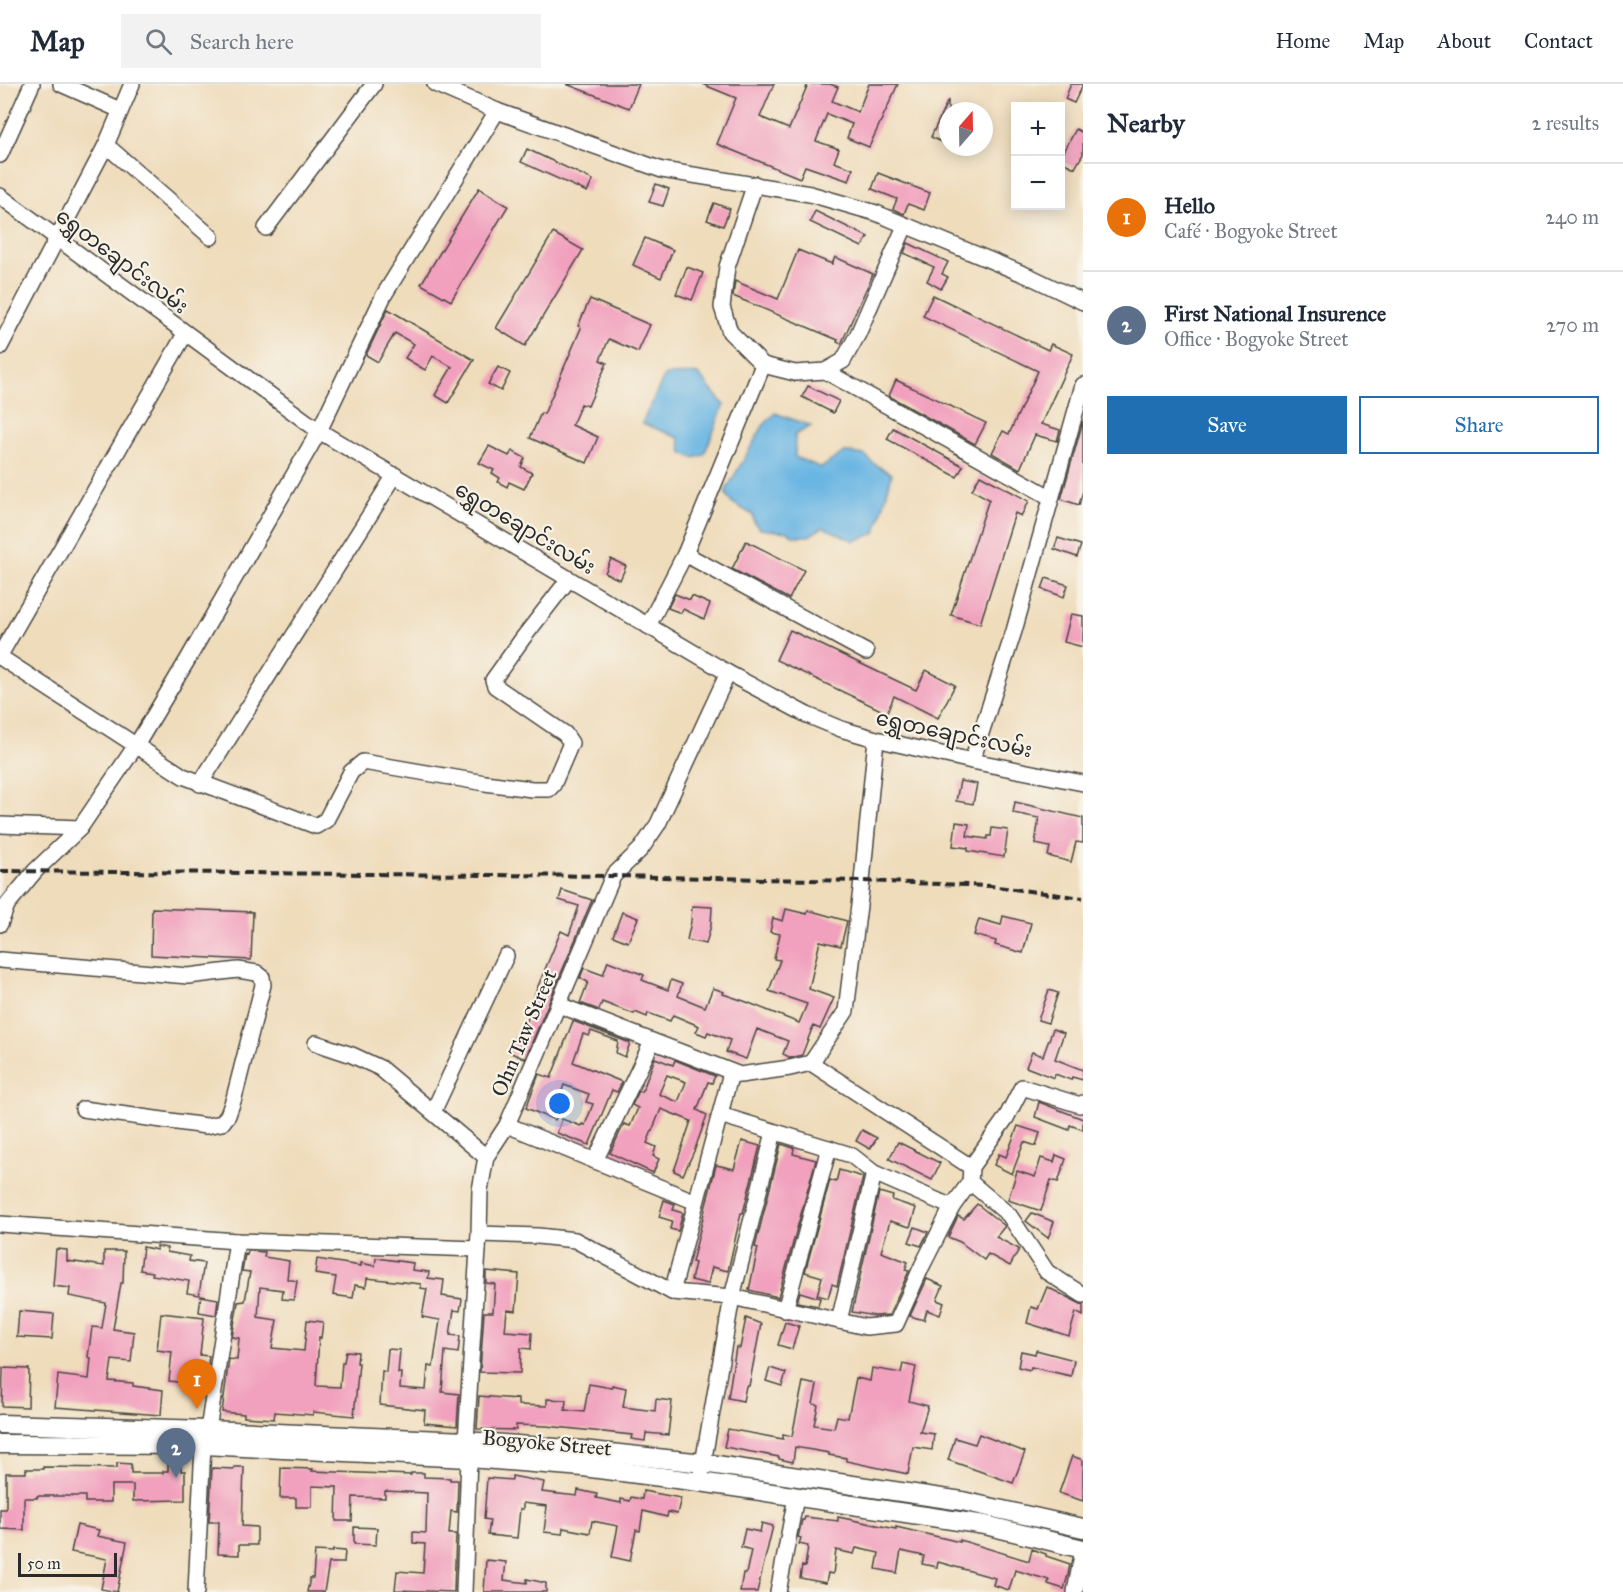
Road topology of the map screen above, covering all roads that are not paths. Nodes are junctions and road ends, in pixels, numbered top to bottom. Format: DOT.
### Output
graph roads {
  1 [pos="32,84"];
  2 [pos="61,84"];
  3 [pos="132,84"];
  4 [pos="374,84"];
  5 [pos="435,84"];
  6 [pos="120,110"];
  7 [pos="497,111"];
  8 [pos="106,146"];
  9 [pos="0,154"];
  10 [pos="755,184"];
  11 [pos="0,196"];
  12 [pos="905,226"];
  13 [pos="266,228"];
  14 [pos="56,237"];
  15 [pos="211,237"];
  16 [pos="1083,302"];
  17 [pos="184,334"];
  18 [pos="0,347"];
  19 [pos="763,365"];
  20 [pos="825,371"];
  21 [pos="1083,384"];
  22 [pos="318,431"];
  23 [pos="395,475"];
  24 [pos="1050,497"];
  25 [pos="685,554"];
  26 [pos="569,579"];
  27 [pos="648,626"];
  28 [pos="866,652"];
  29 [pos="0,656"];
  30 [pos="728,673"];
  31 [pos="876,739"];
  32 [pos="137,744"];
  33 [pos="972,760"];
  34 [pos="1083,783"];
  35 [pos="200,784"];
  36 [pos="0,825"];
  37 [pos="80,828"];
  38 [pos="0,924"];
  39 [pos="506,956"];
  40 [pos="0,960"];
  41 [pos="559,1005"];
  42 [pos="652,1042"];
  43 [pos="316,1043"];
  44 [pos="812,1063"];
  45 [pos="731,1072"];
  46 [pos="1083,1103"];
  47 [pos="83,1109"];
  48 [pos="433,1112"];
  49 [pos="720,1115"];
  50 [pos="507,1125"];
  51 [pos="774,1132"];
  52 [pos="829,1149"];
  53 [pos="486,1157"];
  54 [pos="595,1161"];
  55 [pos="874,1173"];
  56 [pos="970,1174"];
  57 [pos="696,1202"];
  58 [pos="952,1207"];
  59 [pos="0,1224"];
  60 [pos="237,1241"];
  61 [pos="478,1242"];
  62 [pos="672,1292"];
  63 [pos="1083,1295"];
  64 [pos="732,1297"];
  65 [pos="785,1310"];
  66 [pos="839,1321"];
  67 [pos="0,1424"];
  68 [pos="205,1437"];
  69 [pos="0,1444"];
  70 [pos="468,1449"];
  71 [pos="703,1463"];
  72 [pos="700,1482"];
  73 [pos="796,1497"];
  74 [pos="1083,1528"];
  75 [pos="1083,1549"];
  76 [pos="196,1592"];
  77 [pos="464,1592"];
  78 [pos="778,1592"];
  79 [pos="1075,1592"];
  1 -- 9 [label="street"];
  2 -- 6 [label="street"];
  3 -- 6 [label="street"];
  4 -- 13 [label="street"];
  5 -- 7 [label="street"];
  6 -- 8 [label="street"];
  7 -- 10 [label="street"];
  7 -- 22 [label="street"];
  8 -- 14 [label="street"];
  8 -- 15 [label="street"];
  10 -- 12 [label="street"];
  10 -- 19 [label="street"];
  11 -- 14 [label="street, ရွှေတချောင်းလမ်း"];
  12 -- 16 [label="street"];
  12 -- 20 [label="street"];
  14 -- 17 [label="street, ရွှေတချောင်းလမ်း"];
  14 -- 18 [label="street"];
  17 -- 22 [label="street, ရွှေတချောင်းလမ်း"];
  17 -- 29 [label="street"];
  19 -- 20 [label="street"];
  19 -- 25 [label="street"];
  20 -- 24 [label="street"];
  21 -- 24 [label="street"];
  22 -- 23 [label="street, ရွှေတချောင်းလမ်း"];
  22 -- 32 [label="street"];
  23 -- 26 [label="street, ရွှေတချောင်းလမ်း"];
  23 -- 35 [label="street"];
  24 -- 33 [label="street"];
  25 -- 27 [label="street"];
  25 -- 28 [label="street"];
  26 -- 27 [label="street, ရွှေတချောင်းလမ်း"];
  26 -- 35 [label="street"];
  27 -- 30 [label="street, ရွှေတချောင်းလမ်း"];
  29 -- 32 [label="street"];
  30 -- 31 [label="street, ရွှေတချောင်းလမ်း"];
  30 -- 41 [label="street, Ohn Taw Street"];
  31 -- 33 [label="street, ရွှေတချောင်းလမ်း"];
  31 -- 44 [label="street"];
  32 -- 35 [label="street"];
  32 -- 37 [label="street"];
  33 -- 34 [label="street, ရွှေတချောင်းလမ်း"];
  36 -- 37 [label="street"];
  37 -- 38 [label="street"];
  39 -- 48 [label="street"];
  40 -- 47 [label="street"];
  41 -- 42 [label="street"];
  41 -- 50 [label="street, Ohn Taw Street"];
  42 -- 45 [label="street"];
  42 -- 54 [label="street"];
  43 -- 48 [label="street"];
  44 -- 45 [label="street"];
  44 -- 56 [label="street"];
  45 -- 49 [label="street"];
  46 -- 56 [label="street"];
  48 -- 53 [label="street"];
  49 -- 51 [label="street"];
  49 -- 57 [label="street"];
  50 -- 53 [label="street, Ohn Taw Street"];
  50 -- 54 [label="street"];
  51 -- 52 [label="street"];
  51 -- 64 [label="street"];
  52 -- 55 [label="street"];
  52 -- 65 [label="street"];
  53 -- 61 [label="street, Ohn Taw Street"];
  54 -- 57 [label="street"];
  55 -- 58 [label="street"];
  55 -- 66 [label="street"];
  56 -- 58 [label="street"];
  56 -- 63 [label="street"];
  57 -- 62 [label="street"];
  58 -- 66 [label="street"];
  59 -- 60 [label="street"];
  60 -- 61 [label="street"];
  60 -- 68 [label="street"];
  61 -- 62 [label="street"];
  61 -- 70 [label="street, Ohn Taw Street"];
  62 -- 64 [label="street"];
  64 -- 65 [label="street"];
  64 -- 71 [label="street"];
  65 -- 66 [label="street"];
  67 -- 68 [label="main road, Bogyoke Street"];
  68 -- 69 [label="main road, Bogyoke Street"];
  68 -- 70 [label="main road, Bogyoke Street"];
  68 -- 76 [label="street"];
  70 -- 71 [label="main road, Bogyoke Street"];
  70 -- 72 [label="main road, Bogyoke Street"];
  70 -- 77 [label="street, Ohn Taw Street"];
  71 -- 72 [label="street"];
  71 -- 74 [label="main road, Bogyoke Street"];
  72 -- 73 [label="main road, Bogyoke Street"];
  73 -- 75 [label="main road, Bogyoke Street"];
  73 -- 78 [label="street"];
  75 -- 79 [label="street"];
}
